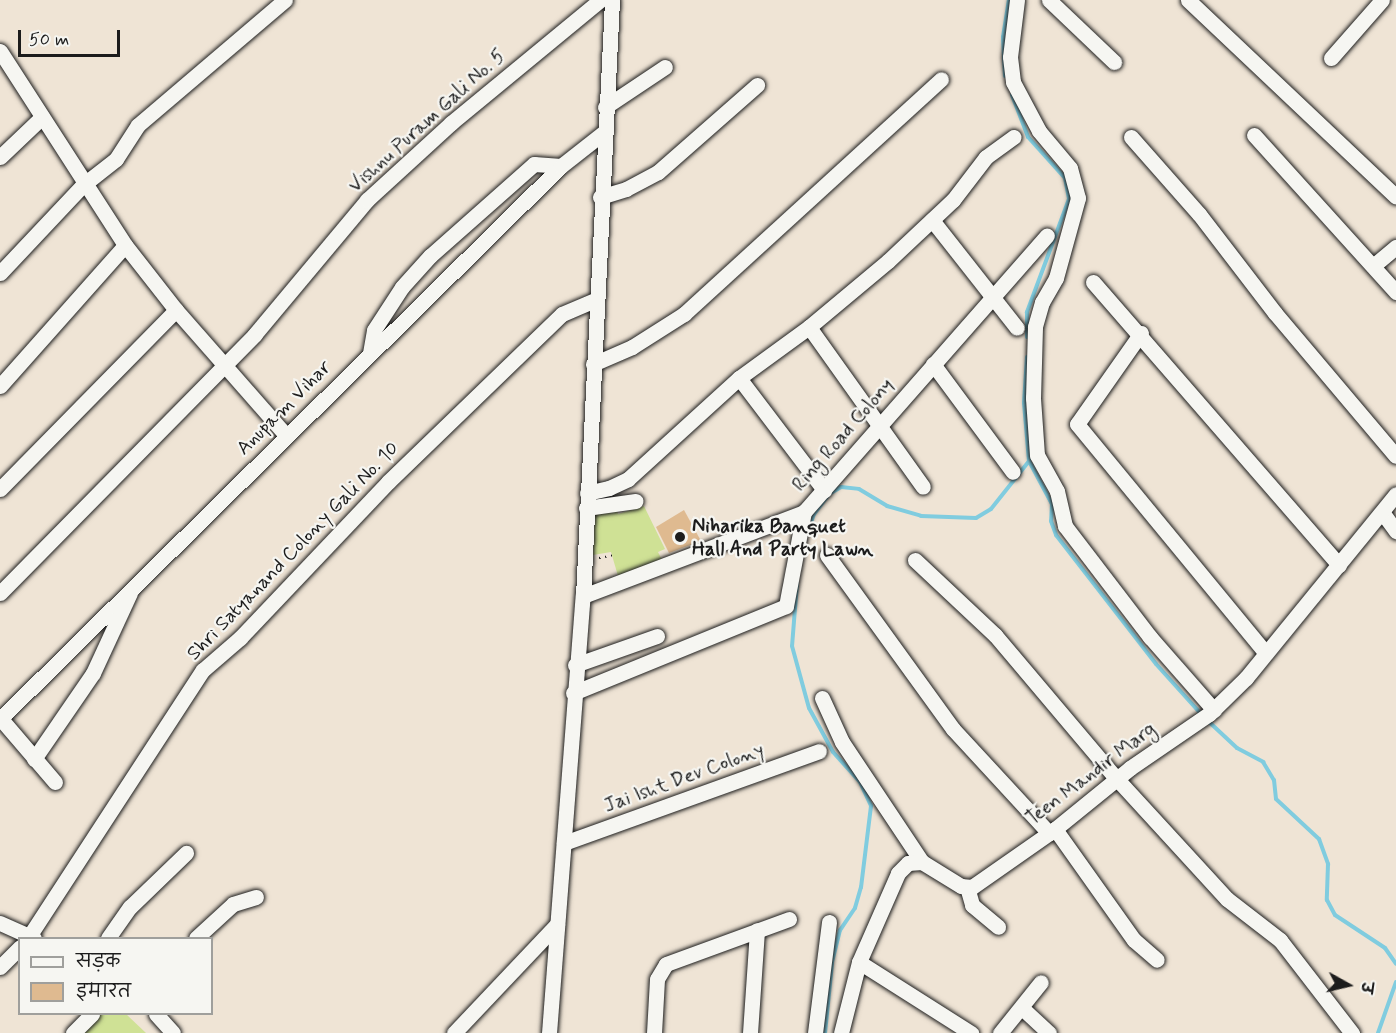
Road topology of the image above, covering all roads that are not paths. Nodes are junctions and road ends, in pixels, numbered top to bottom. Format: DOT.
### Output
graph roads {
  1 [pos="285,0"];
  2 [pos="600,0"];
  3 [pos="612,0"];
  4 [pos="1017,0"];
  5 [pos="1049,0"];
  6 [pos="1188,0"];
  7 [pos="1382,0"];
  8 [pos="1,54"];
  9 [pos="1331,58"];
  10 [pos="1114,62"];
  11 [pos="665,67"];
  12 [pos="941,79"];
  13 [pos="757,85"];
  14 [pos="605,107"];
  15 [pos="42,117"];
  16 [pos="603,133"];
  17 [pos="1254,135"];
  18 [pos="1014,137"];
  19 [pos="1131,137"];
  20 [pos="0,157"];
  21 [pos="561,166"];
  22 [pos="84,185"];
  23 [pos="600,197"];
  24 [pos="1396,197"];
  25 [pos="932,220"];
  26 [pos="1047,235"];
  27 [pos="126,244"];
  28 [pos="1396,247"];
  29 [pos="1373,266"];
  30 [pos="0,273"];
  31 [pos="1093,282"];
  32 [pos="1396,292"];
  33 [pos="992,296"];
  34 [pos="595,300"];
  35 [pos="176,310"];
  36 [pos="809,327"];
  37 [pos="1017,328"];
  38 [pos="1141,333"];
  39 [pos="370,353"];
  40 [pos="222,364"];
  41 [pos="593,364"];
  42 [pos="933,364"];
  43 [pos="739,378"];
  44 [pos="0,386"];
  45 [pos="879,428"];
  46 [pos="286,435"];
  47 [pos="1396,456"];
  48 [pos="1013,472"];
  49 [pos="923,487"];
  50 [pos="0,489"];
  51 [pos="824,490"];
  52 [pos="1396,494"];
  53 [pos="587,500"];
  54 [pos="636,501"];
  55 [pos="804,512"];
  56 [pos="1382,512"];
  57 [pos="1396,531"];
  58 [pos="827,555"];
  59 [pos="915,560"];
  60 [pos="1339,565"];
  61 [pos="132,588"];
  62 [pos="0,592"];
  63 [pos="583,596"];
  64 [pos="657,636"];
  65 [pos="1265,652"];
  66 [pos="575,665"];
  67 [pos="573,693"];
  68 [pos="822,698"];
  69 [pos="1208,714"];
  70 [pos="0,719"];
  71 [pos="819,751"];
  72 [pos="34,759"];
  73 [pos="1116,778"];
  74 [pos="55,782"];
  75 [pos="1052,831"];
  76 [pos="564,843"];
  77 [pos="186,852"];
  78 [pos="922,862"];
  79 [pos="967,887"];
  80 [pos="256,897"];
  81 [pos="789,919"];
  82 [pos="829,922"];
  83 [pos="0,923"];
  84 [pos="557,924"];
  85 [pos="998,927"];
  86 [pos="757,930"];
  87 [pos="23,937"];
  88 [pos="30,937"];
  89 [pos="109,937"];
  90 [pos="198,937"];
  91 [pos="18,950"];
  92 [pos="1157,960"];
  93 [pos="859,962"];
  94 [pos="0,967"];
  95 [pos="1041,982"];
  96 [pos="1022,1008"];
  97 [pos="92,1015"];
  98 [pos="157,1015"];
  99 [pos="461,1031"];
  100 [pos="73,1033"];
  101 [pos="173,1033"];
  102 [pos="549,1033"];
  103 [pos="654,1033"];
  104 [pos="750,1033"];
  105 [pos="815,1033"];
  106 [pos="841,1033"];
  107 [pos="971,1033"];
  108 [pos="1000,1033"];
  109 [pos="1049,1033"];
  110 [pos="1352,1033"];
  1 -- 22 [label="street"];
  2 -- 40 [label="street, Vishnu Puram Gali No. 5"];
  3 -- 14 [label="street"];
  4 -- 69 [label="street"];
  5 -- 10 [label="street"];
  6 -- 24 [label="street"];
  7 -- 9 [label="street"];
  8 -- 15 [label="street"];
  11 -- 14 [label="street"];
  12 -- 41 [label="street"];
  13 -- 23 [label="street"];
  14 -- 16 [label="street"];
  15 -- 20 [label="street"];
  15 -- 22 [label="street"];
  16 -- 21 [label="street, Anupam Vihar"];
  16 -- 23 [label="street"];
  17 -- 29 [label="street"];
  18 -- 25 [label="street"];
  19 -- 47 [label="street"];
  21 -- 39 [label="street, Anupam Vihar"];
  21 -- 39 [label="street"];
  22 -- 27 [label="street"];
  22 -- 30 [label="street"];
  23 -- 34 [label="street"];
  25 -- 33 [label="street"];
  25 -- 36 [label="street"];
  26 -- 33 [label="street, Ring Road Colony"];
  27 -- 35 [label="street"];
  27 -- 44 [label="street"];
  28 -- 29 [label="street"];
  29 -- 32 [label="street"];
  31 -- 38 [label="street"];
  33 -- 37 [label="street"];
  33 -- 42 [label="street, Ring Road Colony"];
  34 -- 41 [label="street"];
  34 -- 88 [label="street, Shri Satyanand Colony Gali No. 10"];
  35 -- 40 [label="street"];
  35 -- 50 [label="street"];
  36 -- 43 [label="street"];
  36 -- 45 [label="street"];
  38 -- 60 [label="street"];
  38 -- 65 [label="street"];
  39 -- 46 [label="street, Anupam Vihar"];
  40 -- 46 [label="street"];
  40 -- 62 [label="street, Vishnu Puram Gali No. 5"];
  41 -- 53 [label="street"];
  42 -- 45 [label="street, Ring Road Colony"];
  42 -- 48 [label="street"];
  43 -- 51 [label="street"];
  43 -- 53 [label="street"];
  45 -- 49 [label="street"];
  45 -- 51 [label="street, Ring Road Colony"];
  46 -- 61 [label="street, Anupam Vihar"];
  51 -- 55 [label="street, Ring Road Colony"];
  52 -- 56 [label="street, Teen Mandir Marg"];
  53 -- 54 [label="street"];
  53 -- 63 [label="street"];
  55 -- 63 [label="street, Ring Road Colony"];
  55 -- 67 [label="street"];
  56 -- 57 [label="street"];
  56 -- 60 [label="street, Teen Mandir Marg"];
  58 -- 75 [label="street"];
  59 -- 73 [label="street"];
  60 -- 65 [label="street, Teen Mandir Marg"];
  61 -- 70 [label="street, Anupam Vihar"];
  61 -- 72 [label="street"];
  63 -- 66 [label="street"];
  64 -- 66 [label="street"];
  65 -- 69 [label="street, Teen Mandir Marg"];
  66 -- 67 [label="street"];
  67 -- 76 [label="street"];
  68 -- 78 [label="street"];
  69 -- 73 [label="street, Teen Mandir Marg"];
  70 -- 72 [label="street"];
  71 -- 76 [label="street, Jai Isht Dev Colony"];
  72 -- 74 [label="street"];
  73 -- 75 [label="street, Teen Mandir Marg"];
  73 -- 110 [label="street"];
  75 -- 79 [label="street, Teen Mandir Marg"];
  75 -- 92 [label="street"];
  76 -- 84 [label="street"];
  77 -- 89 [label="street"];
  78 -- 79 [label="street"];
  78 -- 93 [label="street"];
  79 -- 85 [label="street"];
  80 -- 90 [label="street"];
  81 -- 86 [label="street"];
  82 -- 105 [label="street"];
  83 -- 87 [label="street"];
  84 -- 99 [label="street"];
  84 -- 102 [label="street"];
  86 -- 103 [label="street"];
  86 -- 104 [label="street"];
  91 -- 94 [label="street, Shri Satyanand Colony Gali No. 10"];
  93 -- 106 [label="street"];
  93 -- 107 [label="street"];
  95 -- 96 [label="street"];
  96 -- 108 [label="street"];
  96 -- 109 [label="street"];
  97 -- 100 [label="street"];
  98 -- 101 [label="street"];
}
